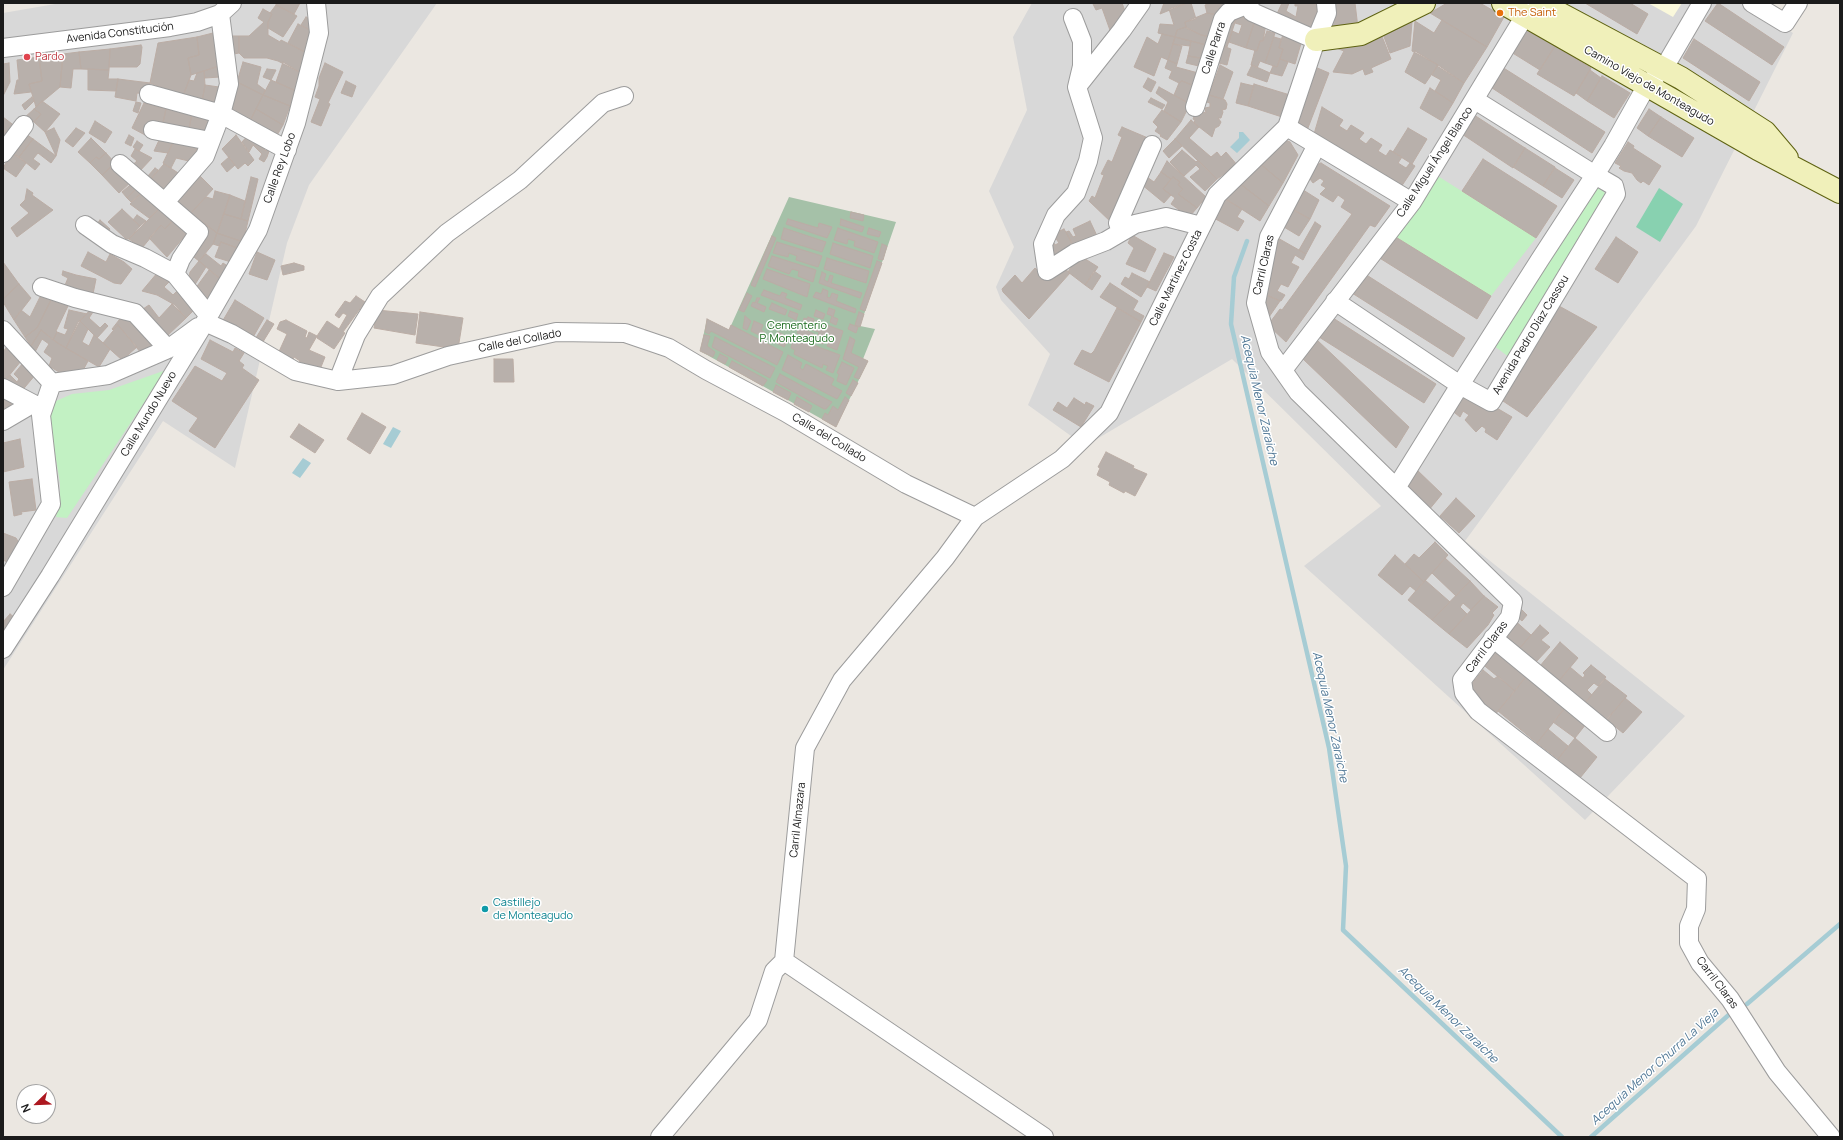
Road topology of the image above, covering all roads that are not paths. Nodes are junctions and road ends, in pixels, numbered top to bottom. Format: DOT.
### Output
graph roads {
  1 [pos="316,3"];
  2 [pos="1248,3"];
  3 [pos="1326,3"];
  4 [pos="1424,3"];
  5 [pos="1503,3"];
  6 [pos="1702,3"];
  7 [pos="1752,3"];
  8 [pos="1798,3"];
  9 [pos="1134,7"];
  10 [pos="1533,7"];
  11 [pos="226,8"];
  12 [pos="1074,18"];
  13 [pos="1316,40"];
  14 [pos="3,48"];
  15 [pos="1664,68"];
  16 [pos="1647,85"];
  17 [pos="1077,87"];
  18 [pos="149,94"];
  19 [pos="624,96"];
  20 [pos="1474,100"];
  21 [pos="1195,107"];
  22 [pos="221,114"];
  23 [pos="24,125"];
  24 [pos="1287,126"];
  25 [pos="154,130"];
  26 [pos="210,141"];
  27 [pos="1762,142"];
  28 [pos="1317,145"];
  29 [pos="1152,146"];
  30 [pos="286,150"];
  31 [pos="3,153"];
  32 [pos="120,164"];
  33 [pos="1595,175"];
  34 [pos="1840,192"];
  35 [pos="166,202"];
  36 [pos="1412,202"];
  37 [pos="85,225"];
  38 [pos="1201,226"];
  39 [pos="1121,232"];
  40 [pos="176,274"];
  41 [pos="42,287"];
  42 [pos="1336,301"];
  43 [pos="3,315"];
  44 [pos="207,319"];
  45 [pos="3,330"];
  46 [pos="168,349"];
  47 [pos="28,356"];
  48 [pos="1283,370"];
  49 [pos="338,381"];
  50 [pos="52,382"];
  51 [pos="1460,385"];
  52 [pos="3,388"];
  53 [pos="37,406"];
  54 [pos="3,421"];
  55 [pos="1396,488"];
  56 [pos="975,517"];
  57 [pos="3,587"];
  58 [pos="1493,638"];
  59 [pos="3,649"];
  60 [pos="1607,732"];
  61 [pos="784,961"];
  62 [pos="660,1137"];
  63 [pos="1044,1137"];
  64 [pos="1831,1137"];
  1 -- 30 [label="street, Calle Rey Lobo"];
  2 -- 13 [label="street"];
  2 -- 21 [label="street, Calle Parra"];
  3 -- 13 [label="street, Calle Martinez Costa"];
  4 -- 13 [label="street"];
  5 -- 10 [label="street, Camino Viejo de Monteagudo"];
  6 -- 15 [label="street"];
  7 -- 8 [label="street"];
  9 -- 17 [label="street"];
  10 -- 15 [label="street, Camino Viejo de Monteagudo"];
  10 -- 16 [label="street, Camino Viejo de Monteagudo"];
  10 -- 20 [label="street, Calle Miguel Ángel Blanco"];
  11 -- 14 [label="street, Avenida Constitución"];
  11 -- 22 [label="street"];
  12 -- 17 [label="street"];
  13 -- 24 [label="street, Calle Martinez Costa"];
  15 -- 16 [label="street"];
  15 -- 27 [label="street, Camino Viejo de Monteagudo"];
  16 -- 27 [label="street, Camino Viejo de Monteagudo"];
  16 -- 33 [label="street"];
  17 -- 39 [label="street"];
  18 -- 22 [label="street"];
  19 -- 49 [label="street"];
  20 -- 33 [label="street"];
  20 -- 36 [label="street, Calle Miguel Ángel Blanco"];
  22 -- 26 [label="street"];
  22 -- 30 [label="street"];
  23 -- 31 [label="street"];
  24 -- 28 [label="street"];
  24 -- 38 [label="street, Calle Martinez Costa"];
  25 -- 26 [label="street"];
  26 -- 35 [label="street"];
  27 -- 34 [label="street, Camino Viejo de Monteagudo"];
  28 -- 36 [label="street"];
  28 -- 48 [label="street, Carril Claras"];
  29 -- 39 [label="street"];
  30 -- 44 [label="street, Calle Rey Lobo"];
  32 -- 35 [label="street"];
  33 -- 51 [label="street"];
  33 -- 51 [label="street, Avenida Pedro Díaz Cassou"];
  35 -- 40 [label="street"];
  36 -- 42 [label="street, Calle Miguel Ángel Blanco"];
  37 -- 40 [label="street"];
  38 -- 39 [label="street"];
  38 -- 56 [label="street, Calle Martinez Costa"];
  40 -- 44 [label="street"];
  41 -- 46 [label="street"];
  42 -- 48 [label="street, Calle Miguel Ángel Blanco"];
  42 -- 51 [label="street"];
  43 -- 47 [label="street"];
  44 -- 46 [label="street"];
  44 -- 49 [label="street, Calle del Collado"];
  44 -- 59 [label="street, Calle Mundo Nuevo"];
  45 -- 47 [label="street"];
  46 -- 50 [label="street"];
  47 -- 50 [label="street"];
  48 -- 55 [label="street, Carril Claras"];
  49 -- 56 [label="street, Calle del Collado"];
  50 -- 53 [label="street"];
  51 -- 55 [label="street"];
  52 -- 53 [label="street"];
  53 -- 54 [label="street"];
  53 -- 57 [label="street"];
  55 -- 58 [label="street, Carril Claras"];
  56 -- 61 [label="street, Carril Almazara"];
  58 -- 60 [label="street"];
  58 -- 64 [label="street, Carril Claras"];
  61 -- 62 [label="street"];
  61 -- 63 [label="street"];
}
